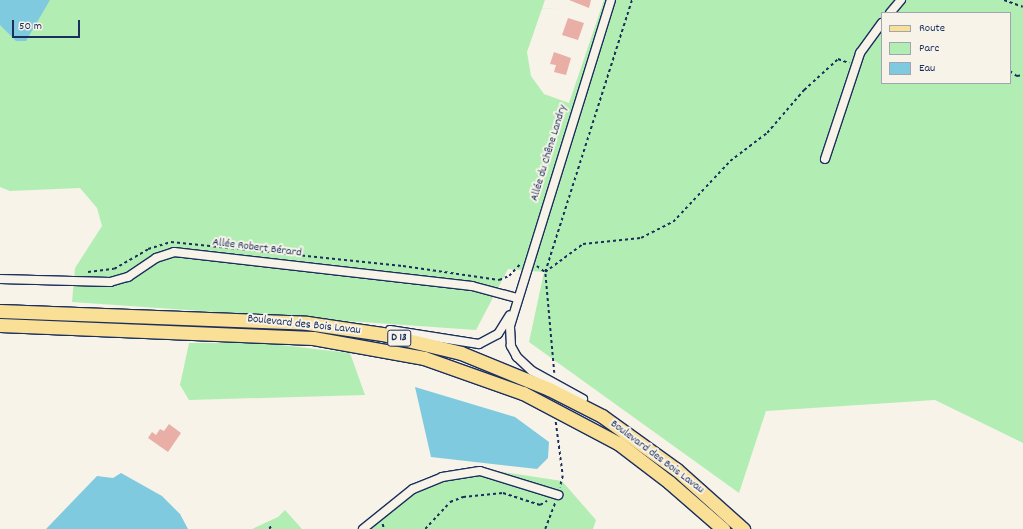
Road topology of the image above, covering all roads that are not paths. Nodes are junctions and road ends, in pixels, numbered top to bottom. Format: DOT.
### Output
graph roads {
  1 [pos="611,0"];
  2 [pos="901,0"];
  3 [pos="891,12"];
  4 [pos="881,25"];
  5 [pos="825,159"];
  6 [pos="0,279"];
  7 [pos="517,298"];
  8 [pos="0,311"];
  9 [pos="512,313"];
  10 [pos="0,325"];
  11 [pos="338,326"];
  12 [pos="602,416"];
  13 [pos="558,495"];
  14 [pos="363,529"];
  15 [pos="723,529"];
  16 [pos="743,529"];
  1 -- 7 [label="street, Allée du Chêne Landry"];
  2 -- 3 [label="street"];
  4 -- 5 [label="street"];
  6 -- 7 [label="street, Allée Robert Bérard"];
  7 -- 9 [label="street, Allée du Chêne Landry"];
  8 -- 11 [label="main road, Boulevard des Bois Lavau / D 13"];
  9 -- 11 [label="street, Allée du Chêne Landry"];
  9 -- 12 [label="street, Allée du Chêne Landry"];
  10 -- 15 [label="main road, Boulevard des Bois Lavau / D 13"];
  11 -- 12 [label="main road, Boulevard des Bois Lavau / D 13"];
  12 -- 16 [label="main road, Boulevard des Bois Lavau / D 13"];
  13 -- 14 [label="street"];
}
